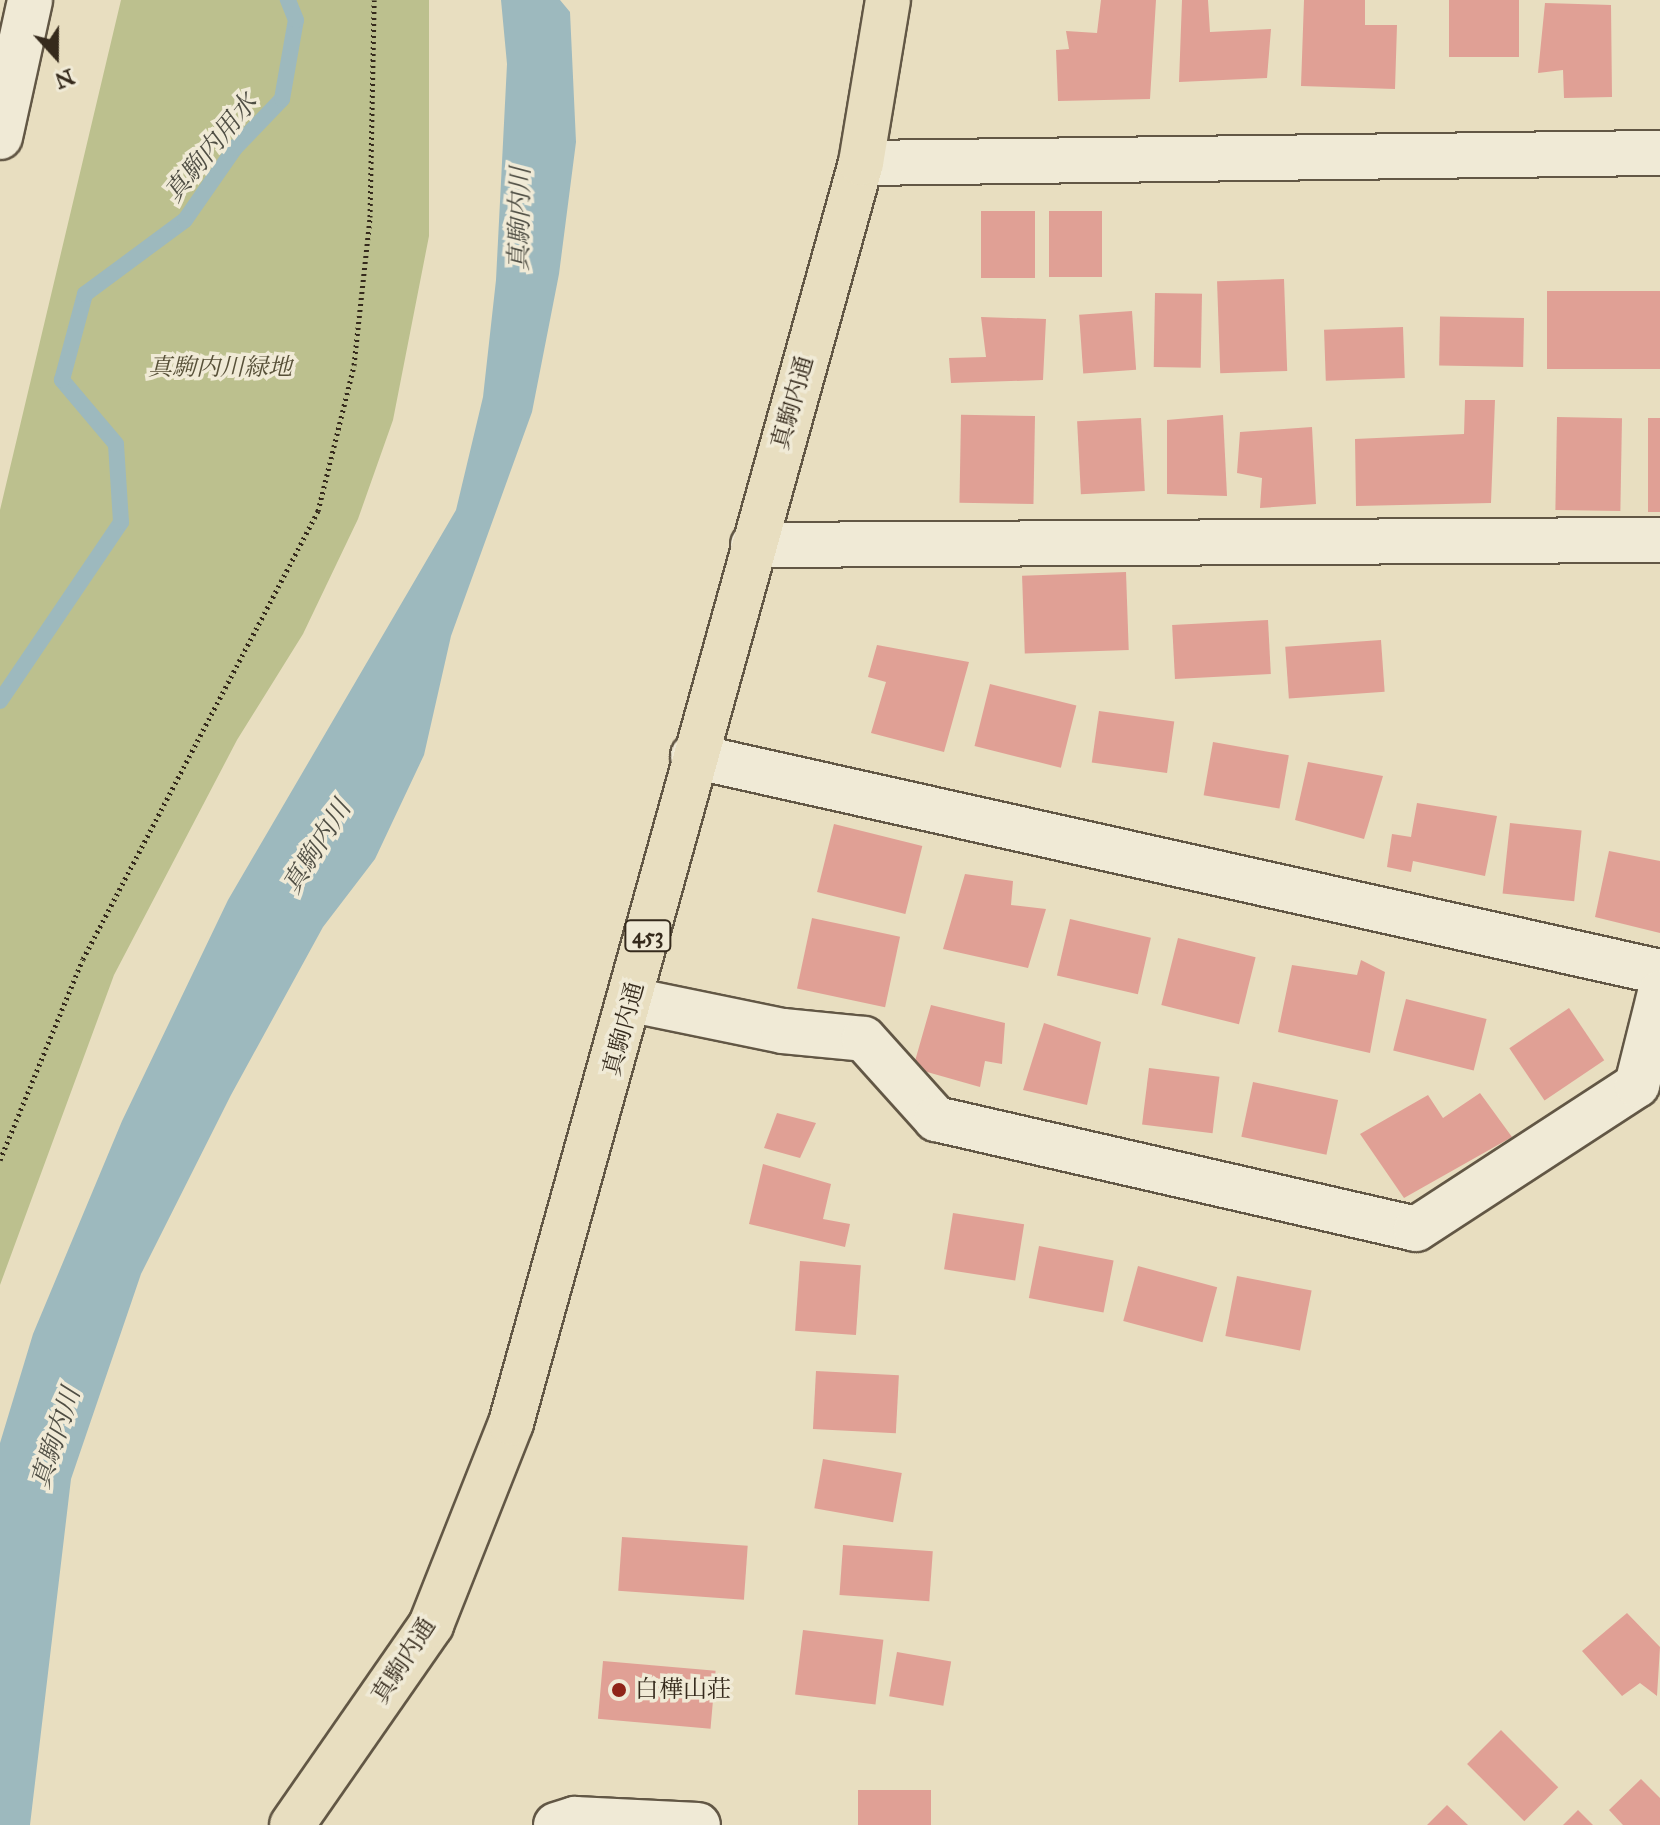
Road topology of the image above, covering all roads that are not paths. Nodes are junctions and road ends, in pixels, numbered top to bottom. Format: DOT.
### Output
graph roads {
  1 [pos="30,0"];
  2 [pos="888,0"];
  3 [pos="0,137"];
  4 [pos="1660,153"];
  5 [pos="861,163"];
  6 [pos="1660,540"];
  7 [pos="753,545"];
  8 [pos="693,756"];
  9 [pos="1660,972"];
  10 [pos="1660,993"];
  11 [pos="632,1000"];
  12 [pos="292,1825"];
  13 [pos="556,1825"];
  14 [pos="698,1825"];
  1 -- 3 [label="street"];
  2 -- 5 [label="highway, 真駒内通 / 453"];
  4 -- 5 [label="street"];
  5 -- 7 [label="highway, 真駒内通 / 453"];
  6 -- 7 [label="street"];
  7 -- 8 [label="highway, 真駒内通 / 453"];
  8 -- 9 [label="street"];
  8 -- 11 [label="highway, 真駒内通 / 453"];
  10 -- 11 [label="street"];
  11 -- 12 [label="highway, 真駒内通 / 453"];
  13 -- 14 [label="street"];
}
